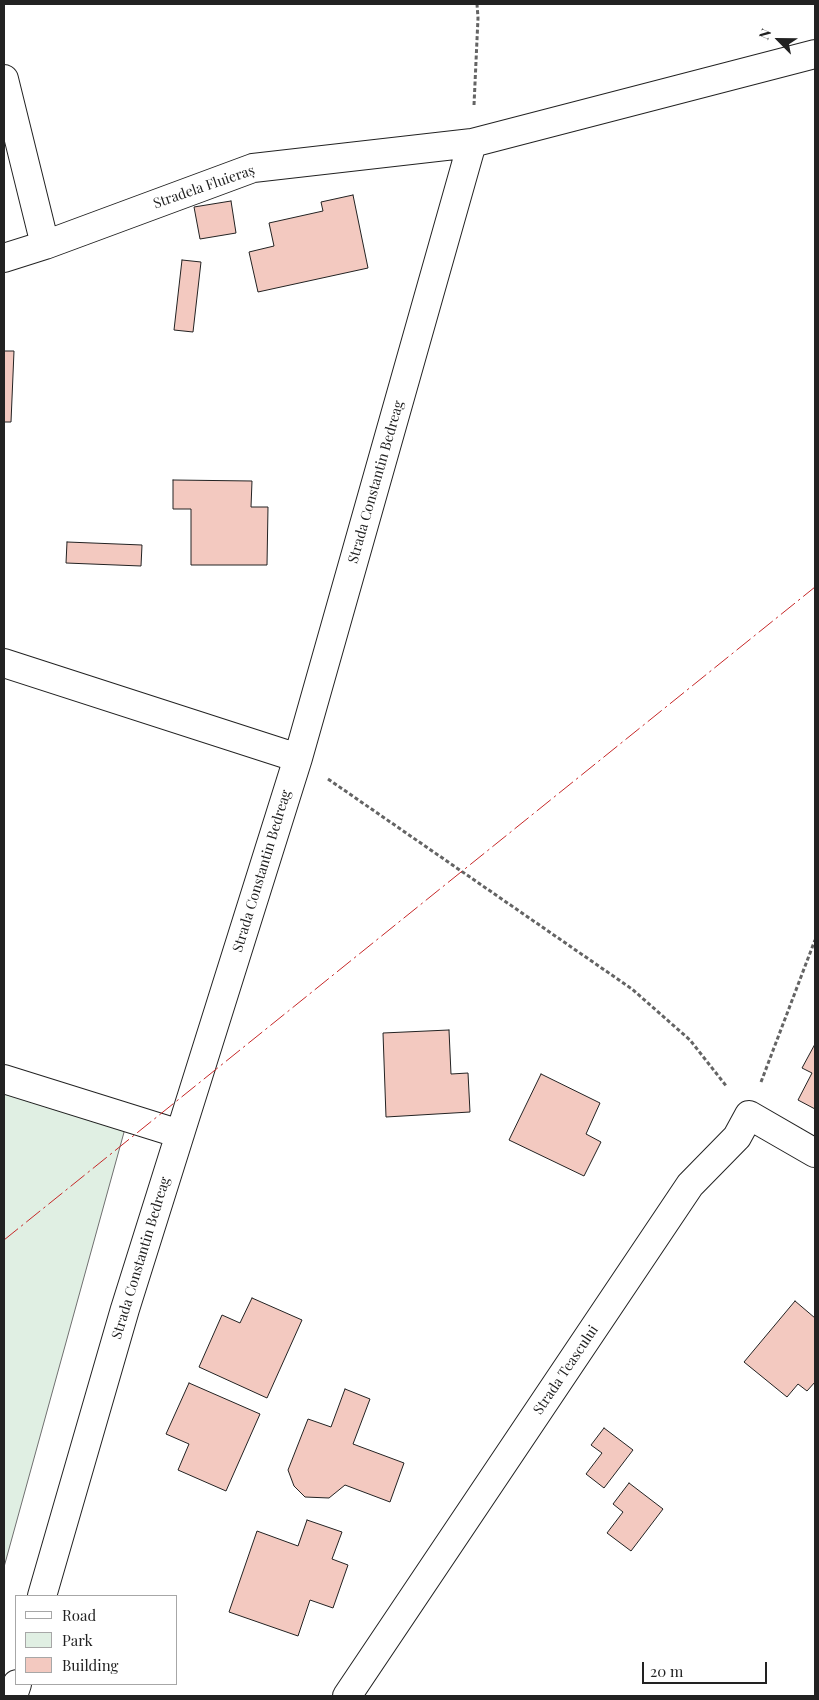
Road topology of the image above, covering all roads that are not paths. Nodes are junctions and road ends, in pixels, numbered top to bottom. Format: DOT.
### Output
graph roads {
  1 [pos="815,54"];
  2 [pos="4,79"];
  3 [pos="472,143"];
  4 [pos="45,245"];
  5 [pos="4,258"];
  6 [pos="4,663"];
  7 [pos="298,758"];
  8 [pos="4,1079"];
  9 [pos="180,1134"];
  10 [pos="815,1154"];
  11 [pos="42,1595"];
  12 [pos="347,1696"];
  1 -- 3 [label="street, Stradela Fluieraș"];
  2 -- 4 [label="street"];
  3 -- 4 [label="street, Stradela Fluieraș"];
  3 -- 7 [label="street, Strada Constantin Bedreag"];
  4 -- 5 [label="street, Stradela Fluieraș"];
  6 -- 7 [label="street"];
  7 -- 9 [label="street, Strada Constantin Bedreag"];
  8 -- 9 [label="street"];
  9 -- 11 [label="street, Strada Constantin Bedreag"];
  10 -- 12 [label="street, Strada Teascului"];
}
